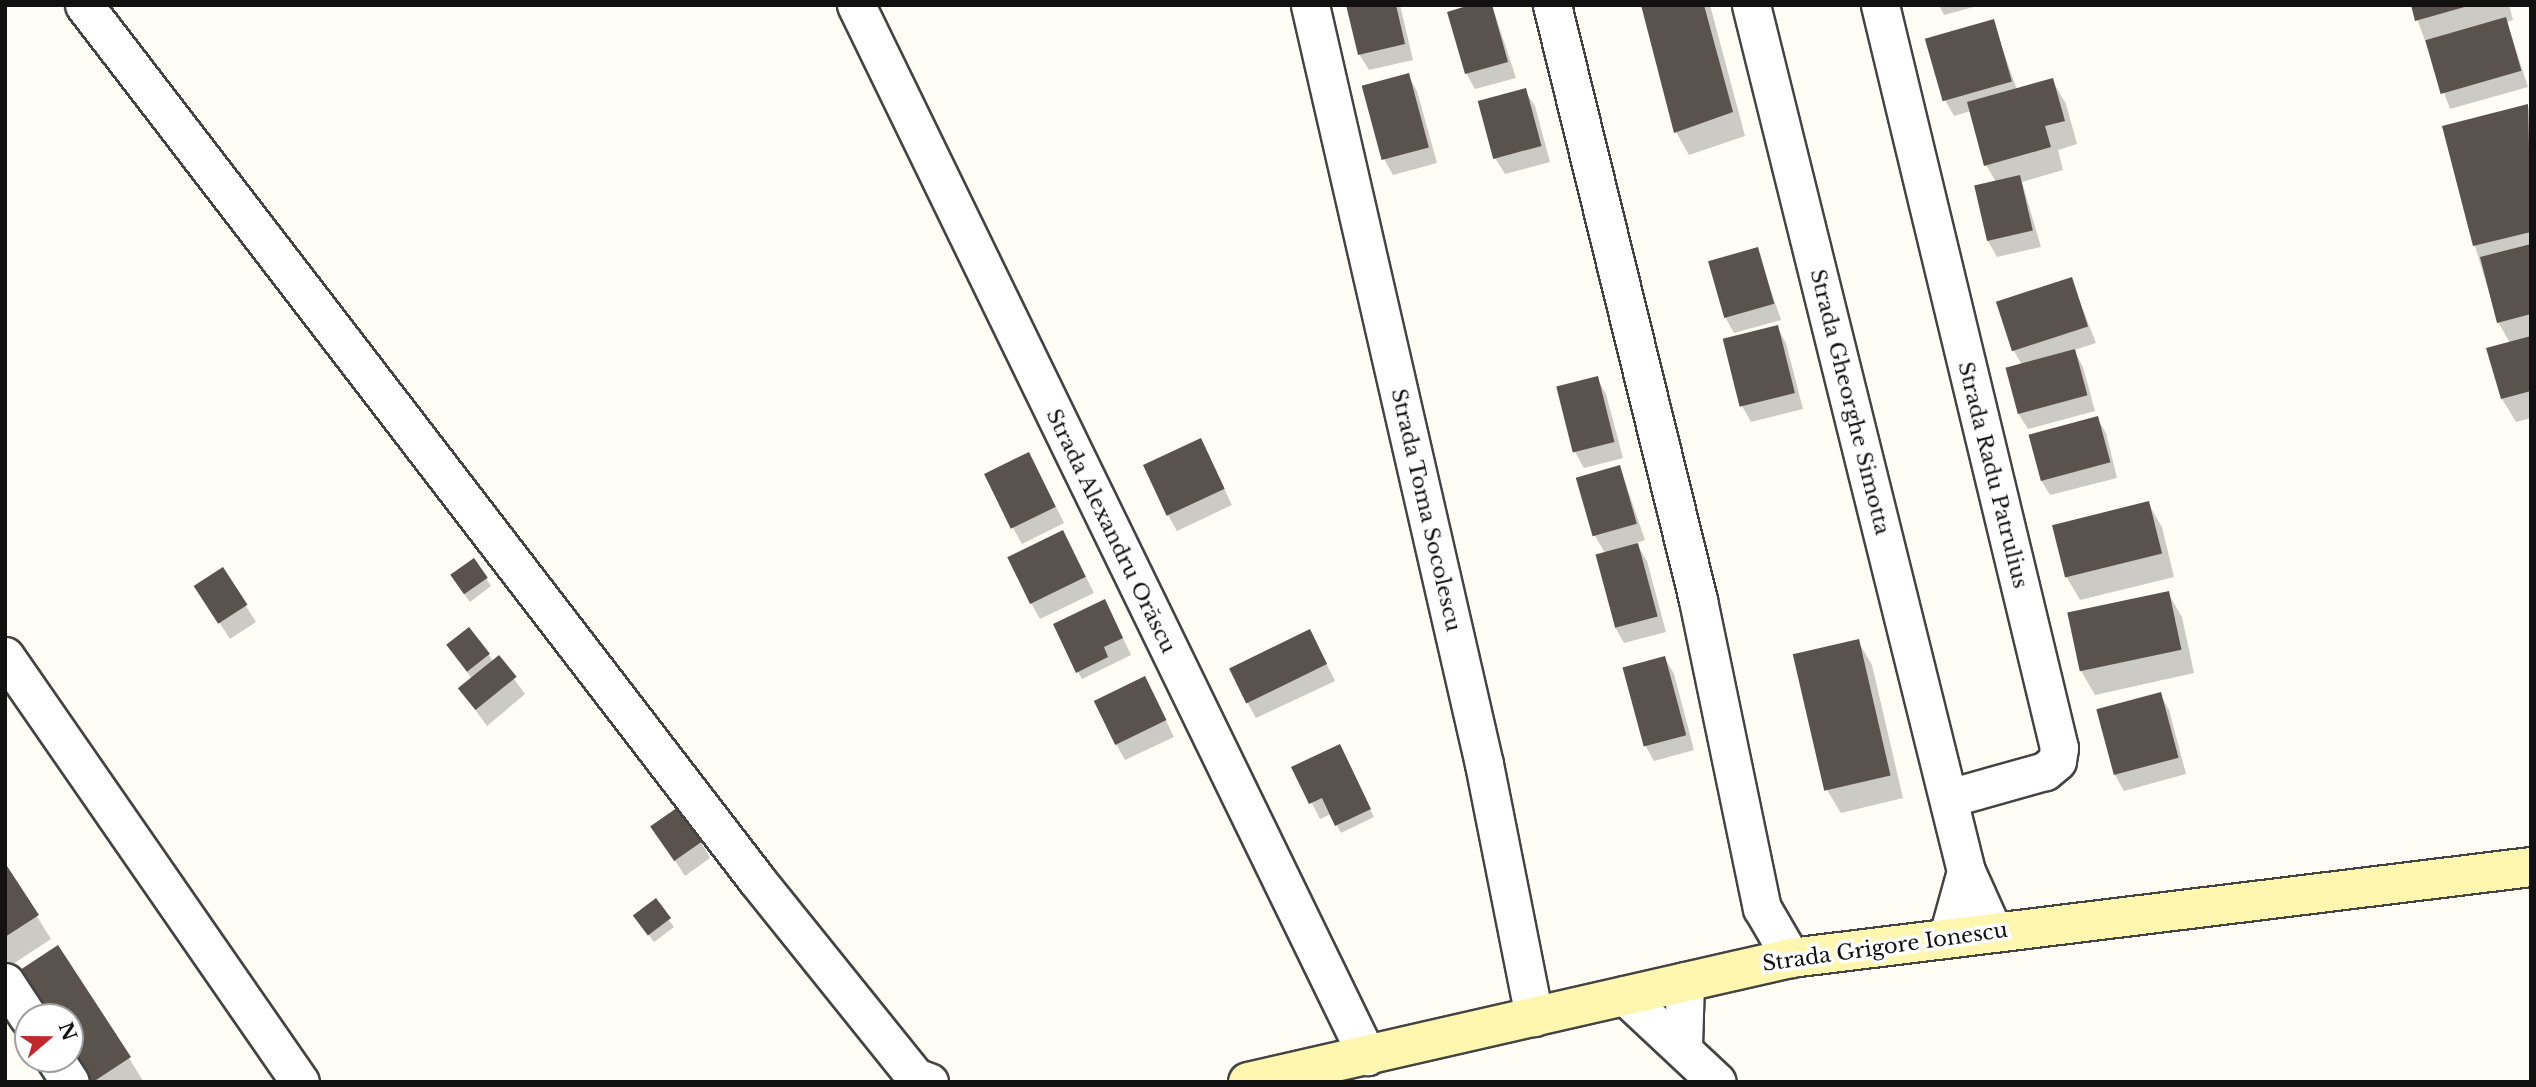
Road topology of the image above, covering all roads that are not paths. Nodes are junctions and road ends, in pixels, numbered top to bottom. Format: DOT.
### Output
graph roads {
  1 [pos="84,5"];
  2 [pos="856,5"];
  3 [pos="1310,5"];
  4 [pos="1552,5"];
  5 [pos="1751,5"];
  6 [pos="1880,5"];
  7 [pos="5,656"];
  8 [pos="1949,798"];
  9 [pos="2531,867"];
  10 [pos="1966,871"];
  11 [pos="1762,908"];
  12 [pos="1993,931"];
  13 [pos="1948,936"];
  14 [pos="1791,958"];
  15 [pos="1749,967"];
  16 [pos="1685,981"];
  17 [pos="5,982"];
  18 [pos="1624,995"];
  19 [pos="19,1003"];
  20 [pos="1534,1017"];
  21 [pos="1683,1046"];
  22 [pos="1367,1056"];
  23 [pos="1309,1075"];
  24 [pos="1253,1081"];
  25 [pos="300,1082"];
  26 [pos="929,1082"];
  27 [pos="1717,1082"];
  1 -- 26 [label="street"];
  2 -- 22 [label="street, Strada Alexandru Orăscu"];
  3 -- 20 [label="street, Strada Toma Socolescu"];
  4 -- 11 [label="street"];
  5 -- 8 [label="street, Strada Gheorghe Simotta"];
  6 -- 8 [label="street, Strada Radu Patrulius"];
  7 -- 25 [label="street"];
  8 -- 10 [label="street"];
  9 -- 12 [label="main road, Strada Grigore Ionescu"];
  10 -- 12 [label="street"];
  10 -- 13 [label="street"];
  11 -- 14 [label="street"];
  11 -- 15 [label="street"];
  12 -- 13 [label="main road, Strada Grigore Ionescu"];
  13 -- 14 [label="main road, Strada Grigore Ionescu"];
  14 -- 15 [label="main road, Strada Grigore Ionescu"];
  15 -- 16 [label="main road, Strada Grigore Ionescu"];
  16 -- 18 [label="main road, Strada Grigore Ionescu"];
  16 -- 21 [label="street"];
  17 -- 19 [label="street"];
  18 -- 20 [label="main road, Strada Grigore Ionescu"];
  18 -- 21 [label="street"];
  20 -- 22 [label="main road, Strada Grigore Ionescu"];
  21 -- 27 [label="street"];
  22 -- 23 [label="main road, Strada Grigore Ionescu"];
  23 -- 24 [label="main road, Strada Grigore Ionescu"];
}
